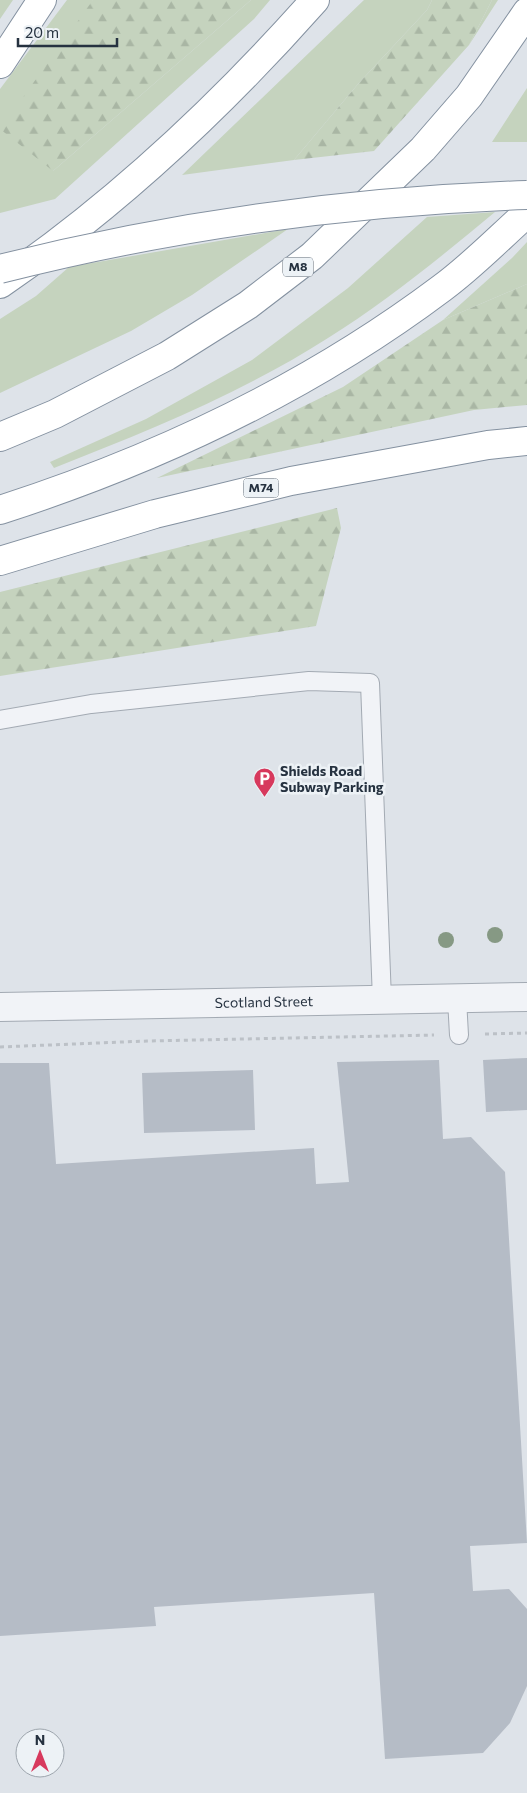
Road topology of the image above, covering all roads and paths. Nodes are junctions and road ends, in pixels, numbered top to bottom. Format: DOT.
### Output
graph roads {
  1 [pos="42,0"];
  2 [pos="315,0"];
  3 [pos="527,12"];
  4 [pos="0,64"];
  5 [pos="527,195"];
  6 [pos="527,213"];
  7 [pos="0,269"];
  8 [pos="0,284"];
  9 [pos="0,437"];
  10 [pos="527,441"];
  11 [pos="0,510"];
  12 [pos="0,561"];
  13 [pos="2,718"];
  14 [pos="527,997"];
  15 [pos="457,999"];
  16 [pos="382,1000"];
  17 [pos="0,1007"];
  18 [pos="527,1033"];
  19 [pos="459,1035"];
  20 [pos="0,1046"];
  1 -- 4 [label="highway"];
  2 -- 8 [label="highway"];
  3 -- 9 [label="highway, M8"];
  5 -- 7 [label="highway, bridge"];
  6 -- 11 [label="highway"];
  10 -- 12 [label="highway, M74"];
  13 -- 16 [label="lane"];
  14 -- 15 [label="street, Scotland Street"];
  15 -- 16 [label="street, Scotland Street"];
  15 -- 19 [label="lane"];
  16 -- 17 [label="street, Scotland Street"];
  18 -- 19 [label="path"];
  19 -- 20 [label="path"];
}
